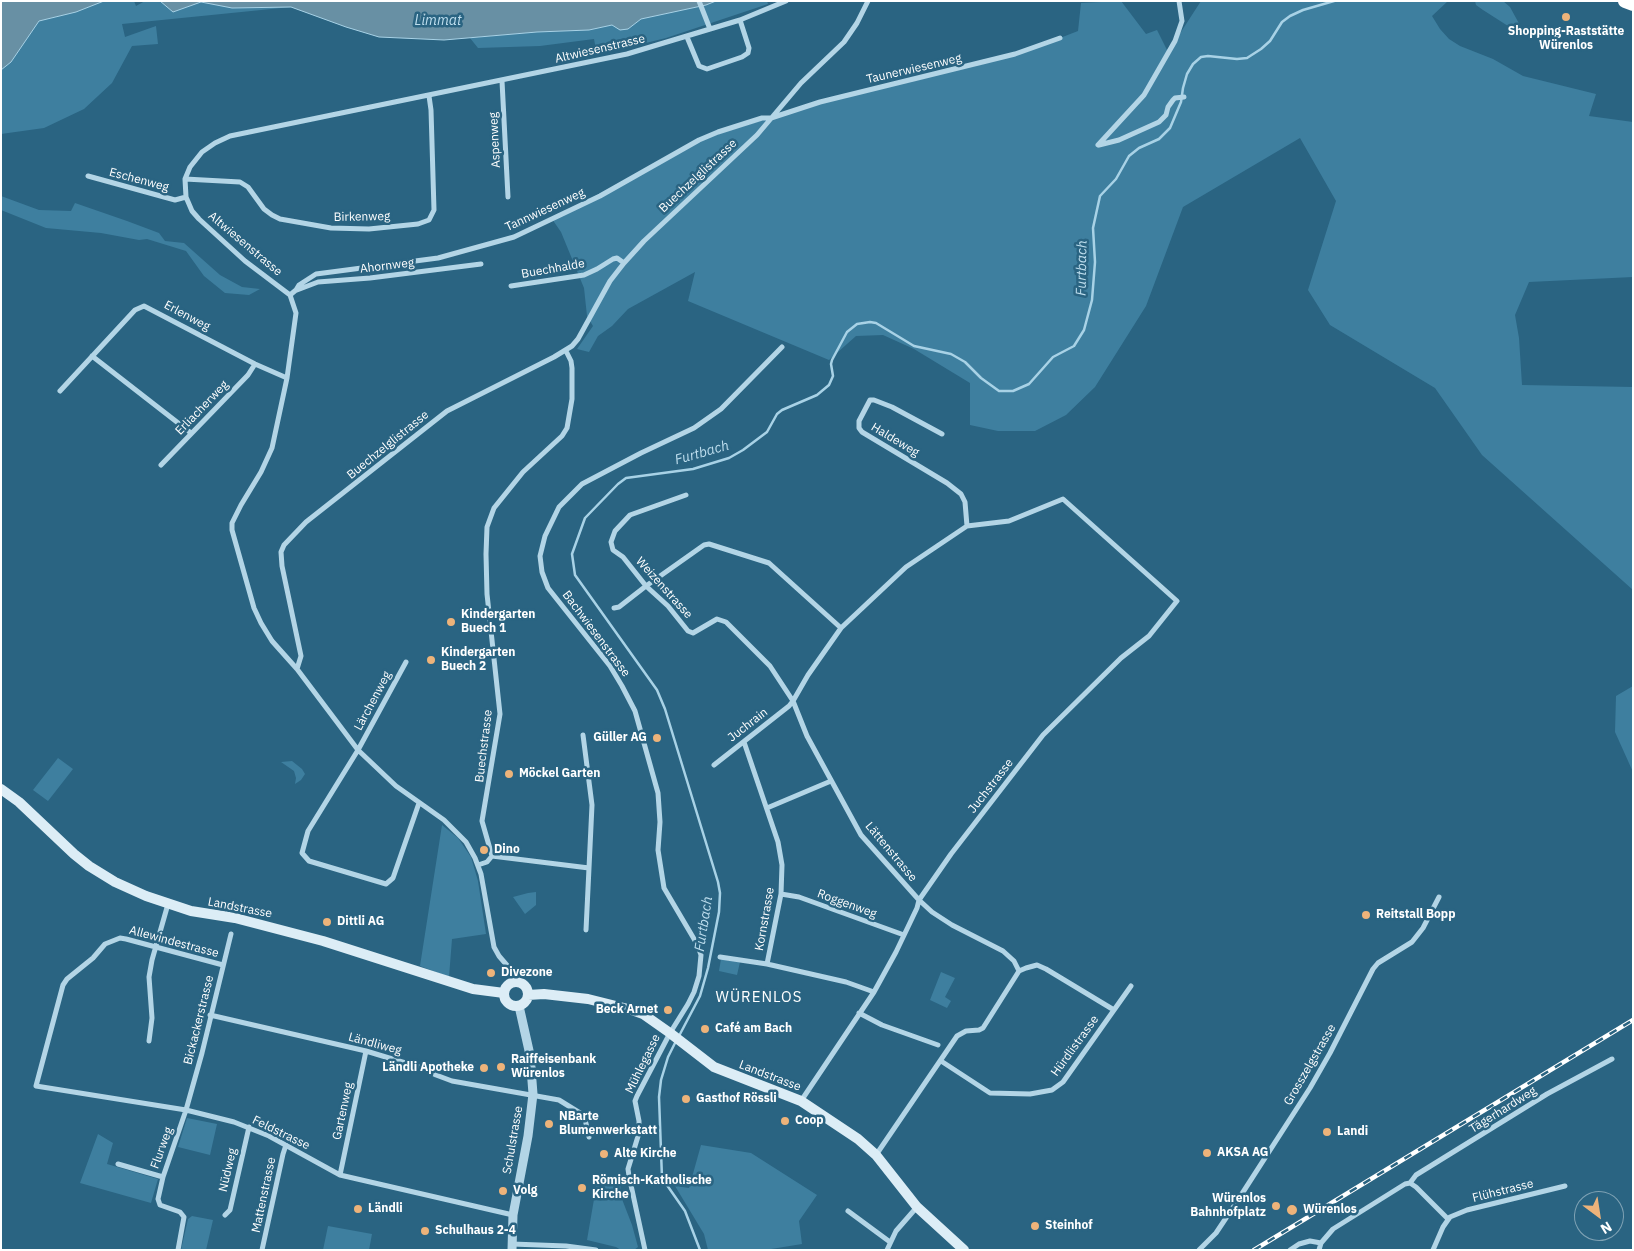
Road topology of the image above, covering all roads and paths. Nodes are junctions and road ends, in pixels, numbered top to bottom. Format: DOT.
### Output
graph roads {
  1 [pos="698,1"];
  2 [pos="786,1"];
  3 [pos="868,1"];
  4 [pos="1179,1"];
  5 [pos="1625,1"];
  6 [pos="1633,4"];
  7 [pos="740,20"];
  8 [pos="710,30"];
  9 [pos="687,37"];
  10 [pos="1060,38"];
  11 [pos="502,81"];
  12 [pos="429,96"];
  13 [pos="1181,97"];
  14 [pos="771,118"];
  15 [pos="88,176"];
  16 [pos="185,179"];
  17 [pos="508,197"];
  18 [pos="186,198"];
  19 [pos="624,263"];
  20 [pos="481,264"];
  21 [pos="511,286"];
  22 [pos="296,290"];
  23 [pos="290,295"];
  24 [pos="782,347"];
  25 [pos="566,351"];
  26 [pos="92,356"];
  27 [pos="255,364"];
  28 [pos="286,378"];
  29 [pos="60,391"];
  30 [pos="191,433"];
  31 [pos="942,434"];
  32 [pos="161,465"];
  33 [pos="686,495"];
  34 [pos="967,526"];
  35 [pos="646,586"];
  36 [pos="614,608"];
  37 [pos="842,628"];
  38 [pos="406,662"];
  39 [pos="297,669"];
  40 [pos="793,701"];
  41 [pos="583,735"];
  42 [pos="744,742"];
  43 [pos="358,750"];
  44 [pos="714,765"];
  45 [pos="831,781"];
  46 [pos="1,789"];
  47 [pos="419,802"];
  48 [pos="767,808"];
  49 [pos="492,856"];
  50 [pos="478,865"];
  51 [pos="589,868"];
  52 [pos="781,894"];
  53 [pos="1439,897"];
  54 [pos="919,900"];
  55 [pos="168,904"];
  56 [pos="586,930"];
  57 [pos="231,934"];
  58 [pos="904,935"];
  59 [pos="156,946"];
  60 [pos="720,956"];
  61 [pos="767,964"];
  62 [pos="223,965"];
  63 [pos="1019,971"];
  64 [pos="514,982"];
  65 [pos="1130,986"];
  66 [pos="874,992"];
  67 [pos="504,993"];
  68 [pos="528,994"];
  69 [pos="519,1006"];
  70 [pos="1114,1010"];
  71 [pos="859,1014"];
  72 [pos="210,1016"];
  73 [pos="673,1038"];
  74 [pos="149,1041"];
  75 [pos="938,1045"];
  76 [pos="366,1051"];
  77 [pos="1612,1059"];
  78 [pos="941,1061"];
  79 [pos="36,1086"];
  80 [pos="533,1094"];
  81 [pos="801,1102"];
  82 [pos="186,1110"];
  83 [pos="249,1127"];
  84 [pos="589,1136"];
  85 [pos="286,1145"];
  86 [pos="876,1155"];
  87 [pos="118,1164"];
  88 [pos="340,1174"];
  89 [pos="163,1177"];
  90 [pos="1410,1183"];
  91 [pos="1565,1186"];
  92 [pos="917,1207"];
  93 [pos="848,1211"];
  94 [pos="224,1215"];
  95 [pos="513,1215"];
  96 [pos="1448,1219"];
  97 [pos="890,1242"];
  98 [pos="1321,1243"];
  99 [pos="512,1247"];
  100 [pos="178,1250"];
  101 [pos="262,1250"];
  102 [pos="596,1250"];
  103 [pos="644,1250"];
  104 [pos="887,1250"];
  105 [pos="964,1250"];
  106 [pos="1199,1250"];
  107 [pos="1290,1250"];
  108 [pos="1319,1250"];
  109 [pos="1433,1250"];
  1 -- 8 [label="street"];
  2 -- 7 [label="street"];
  3 -- 14 [label="street, Buechzelglistrasse"];
  4 -- 13 [label="street"];
  5 -- 6 [label="highway"];
  7 -- 8 [label="street"];
  7 -- 9 [label="street"];
  8 -- 9 [label="street, Altwiesenstrasse"];
  9 -- 11 [label="street, Altwiesenstrasse"];
  10 -- 14 [label="street, Taunerwiesenweg"];
  11 -- 12 [label="street, Altwiesenstrasse"];
  11 -- 17 [label="street, Aspenweg"];
  12 -- 16 [label="street, Altwiesenstrasse"];
  12 -- 16 [label="street, Birkenweg"];
  14 -- 19 [label="street, Buechzelglistrasse"];
  14 -- 22 [label="street, Tannwiesenweg"];
  15 -- 18 [label="street, Eschenweg"];
  16 -- 18 [label="street, Altwiesenstrasse"];
  18 -- 23 [label="street, Altwiesenstrasse"];
  19 -- 21 [label="street, Buechhalde"];
  19 -- 25 [label="street, Buechzelglistrasse"];
  20 -- 22 [label="street, Ahornweg"];
  22 -- 23 [label="street, Tannwiesenweg"];
  23 -- 28 [label="street"];
  24 -- 73 [label="street, Bachwiesenstrasse"];
  25 -- 39 [label="street, Buechzelglistrasse"];
  25 -- 49 [label="street, Buechstrasse"];
  26 -- 27 [label="street, Erlenweg"];
  26 -- 29 [label="street, Erlenweg"];
  26 -- 30 [label="street"];
  27 -- 28 [label="street, Erlenweg"];
  27 -- 30 [label="street, Erliacherweg"];
  28 -- 39 [label="street"];
  30 -- 32 [label="street, Erliacherweg"];
  31 -- 34 [label="street, Haldeweg"];
  33 -- 35 [label="street, Weizenstrasse"];
  34 -- 37 [label="street"];
  34 -- 54 [label="street, Juchstrasse"];
  35 -- 36 [label="street"];
  35 -- 37 [label="street"];
  35 -- 40 [label="street, Weizenstrasse"];
  37 -- 40 [label="street"];
  38 -- 43 [label="street, Lärchenweg"];
  39 -- 43 [label="street"];
  40 -- 42 [label="street, Juchrain"];
  40 -- 45 [label="street, Lättenstrasse"];
  41 -- 51 [label="street"];
  42 -- 44 [label="street, Juchrain"];
  42 -- 48 [label="street, Kornstrasse"];
  43 -- 47 [label="street"];
  43 -- 47 [label="street, Lärchenweg"];
  45 -- 48 [label="street"];
  45 -- 54 [label="street, Lättenstrasse"];
  46 -- 55 [label="main road, Landstrasse"];
  47 -- 50 [label="street"];
  48 -- 52 [label="street, Kornstrasse"];
  49 -- 50 [label="street"];
  49 -- 51 [label="street"];
  50 -- 64 [label="street"];
  51 -- 56 [label="street"];
  52 -- 58 [label="street, Roggenweg"];
  52 -- 61 [label="street, Kornstrasse"];
  53 -- 106 [label="street, Grosszelgstrasse"];
  54 -- 58 [label="street, Juchstrasse"];
  54 -- 63 [label="street, Lättenstrasse"];
  55 -- 59 [label="street"];
  55 -- 67 [label="main road, Landstrasse"];
  57 -- 62 [label="street, Bickackerstrasse"];
  58 -- 66 [label="street, Juchstrasse"];
  59 -- 62 [label="street, Allewindestrasse"];
  59 -- 74 [label="street"];
  59 -- 79 [label="street, Allewindestrasse"];
  60 -- 61 [label="street"];
  61 -- 66 [label="street, Kornstrasse"];
  62 -- 72 [label="street, Bickackerstrasse"];
  63 -- 70 [label="street"];
  63 -- 78 [label="street"];
  64 -- 67 [label="main road"];
  64 -- 68 [label="main road"];
  65 -- 70 [label="street, Hürdlistrasse"];
  66 -- 71 [label="street, Juchstrasse"];
  67 -- 69 [label="main road"];
  68 -- 69 [label="main road"];
  68 -- 73 [label="main road, Landstrasse"];
  69 -- 80 [label="street, Schulstrasse"];
  70 -- 78 [label="street, Hürdlistrasse"];
  71 -- 75 [label="street"];
  71 -- 81 [label="street, Juchstrasse"];
  72 -- 76 [label="street, Ländliweg"];
  72 -- 82 [label="street, Bickackerstrasse"];
  73 -- 81 [label="main road, Landstrasse"];
  73 -- 103 [label="street, Mühlegasse"];
  76 -- 80 [label="street, Ländliweg"];
  76 -- 88 [label="street, Gartenweg"];
  77 -- 90 [label="street, Tägerhardweg"];
  78 -- 86 [label="street"];
  79 -- 82 [label="street, Feldstrasse"];
  80 -- 84 [label="street, Ländliweg"];
  80 -- 95 [label="street, Schulstrasse"];
  81 -- 86 [label="main road, Landstrasse"];
  82 -- 83 [label="street, Feldstrasse"];
  82 -- 89 [label="street, Flurweg"];
  83 -- 85 [label="street, Feldstrasse"];
  83 -- 94 [label="street, Nüdweg"];
  85 -- 88 [label="street, Feldstrasse"];
  85 -- 101 [label="street, Mattenstrasse"];
  86 -- 92 [label="main road, Landstrasse"];
  87 -- 89 [label="street, Flurweg"];
  88 -- 95 [label="street, Feldstrasse"];
  89 -- 100 [label="street"];
  90 -- 96 [label="street"];
  90 -- 98 [label="street, Tägerhardweg"];
  91 -- 96 [label="street, Flühstrasse"];
  92 -- 97 [label="street"];
  92 -- 105 [label="main road, Landstrasse"];
  93 -- 97 [label="street"];
  95 -- 99 [label="street, Schulstrasse"];
  96 -- 109 [label="street"];
  97 -- 104 [label="street"];
  98 -- 107 [label="street"];
  98 -- 108 [label="street"];
  99 -- 102 [label="street"];
}
